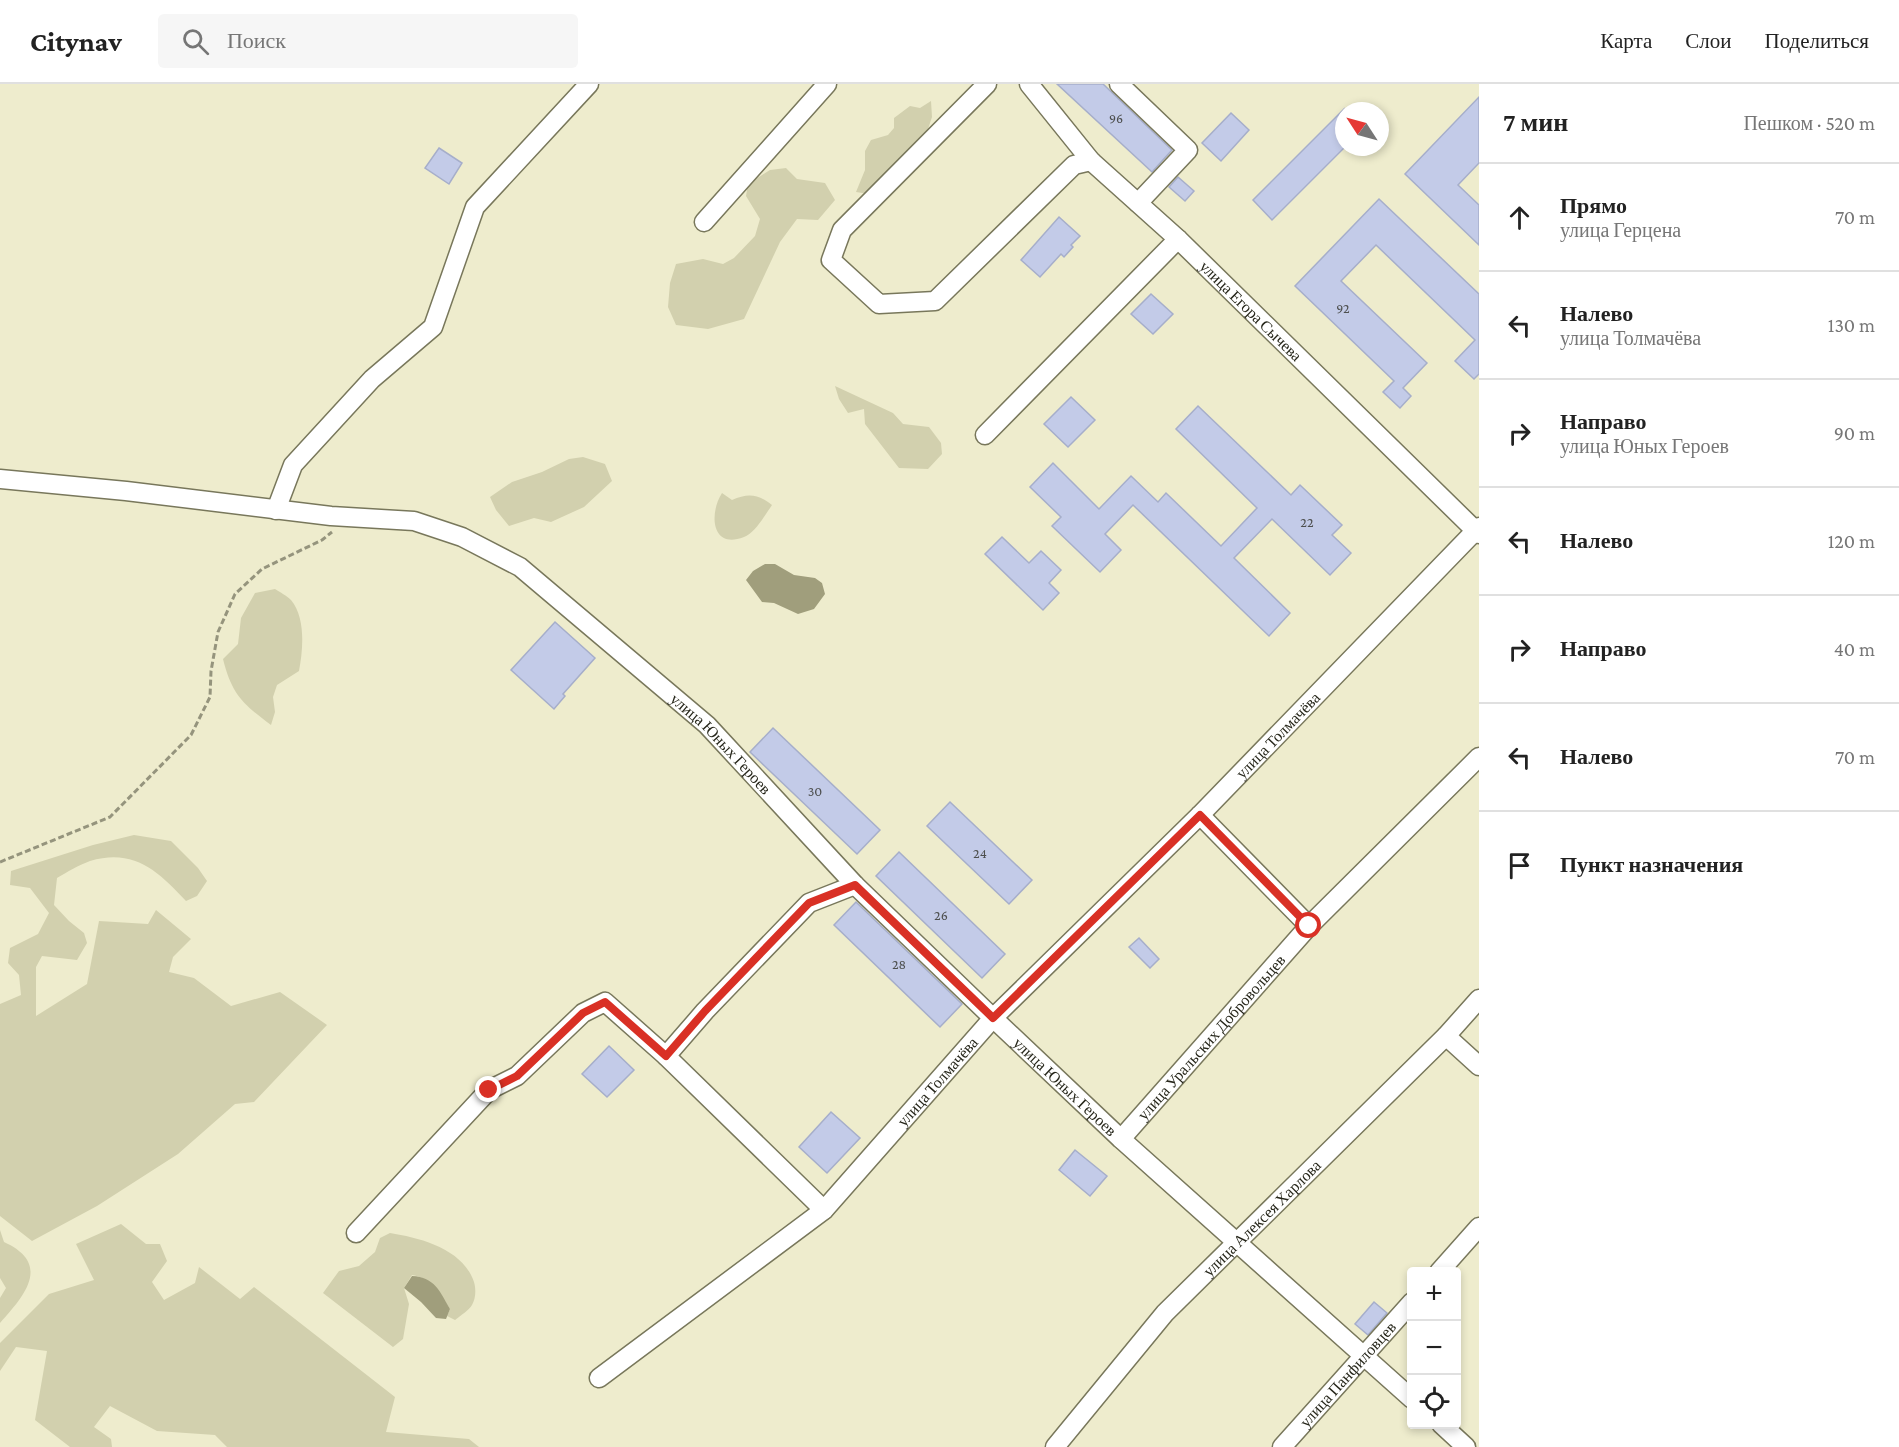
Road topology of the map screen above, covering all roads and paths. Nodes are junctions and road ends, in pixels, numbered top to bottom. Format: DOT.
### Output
graph roads {
  1 [pos="589,84"];
  2 [pos="827,84"];
  3 [pos="987,84"];
  4 [pos="1029,84"];
  5 [pos="1119,84"];
  6 [pos="1091,160"];
  7 [pos="1138,202"];
  8 [pos="704,222"];
  9 [pos="1178,239"];
  10 [pos="985,435"];
  11 [pos="0,479"];
  12 [pos="276,510"];
  13 [pos="349,517"];
  14 [pos="1478,531"];
  15 [pos="1479,757"];
  16 [pos="1200,815"];
  17 [pos="0,862"];
  18 [pos="855,885"];
  19 [pos="1309,926"];
  20 [pos="1479,999"];
  21 [pos="993,1018"];
  22 [pos="1446,1036"];
  23 [pos="666,1056"];
  24 [pos="1479,1066"];
  25 [pos="1121,1139"];
  26 [pos="824,1210"];
  27 [pos="1479,1227"];
  28 [pos="356,1233"];
  29 [pos="1237,1241"];
  30 [pos="1443,1267"];
  31 [pos="1407,1308"];
  32 [pos="1363,1356"];
  33 [pos="598,1378"];
  34 [pos="1407,1395"];
  35 [pos="1446,1429"];
  36 [pos="1055,1447"];
  37 [pos="1282,1447"];
  38 [pos="1466,1447"];
  1 -- 12 [label="street"];
  2 -- 8 [label="street"];
  3 -- 6 [label="street"];
  4 -- 6 [label="street, улица Егора Сычева"];
  5 -- 7 [label="street"];
  6 -- 7 [label="street, улица Егора Сычева"];
  7 -- 9 [label="street, улица Егора Сычева"];
  9 -- 10 [label="street"];
  9 -- 14 [label="street, улица Егора Сычева"];
  11 -- 12 [label="street, улица Юных Героев"];
  12 -- 13 [label="street, улица Юных Героев"];
  13 -- 17 [label="path"];
  13 -- 18 [label="street, улица Юных Героев"];
  14 -- 16 [label="street, улица Толмачёва"];
  15 -- 19 [label="street, улица Уральских Добровольцев"];
  16 -- 19 [label="street"];
  16 -- 21 [label="street, улица Толмачёва"];
  18 -- 21 [label="street, улица Юных Героев"];
  18 -- 23 [label="street"];
  19 -- 25 [label="street, улица Уральских Добровольцев"];
  20 -- 22 [label="street, улица Алексея Харлова"];
  21 -- 25 [label="street, улица Юных Героев"];
  21 -- 26 [label="street, улица Толмачёва"];
  22 -- 24 [label="street"];
  22 -- 29 [label="street, улица Алексея Харлова"];
  23 -- 26 [label="street"];
  23 -- 28 [label="street"];
  25 -- 29 [label="street, улица Юных Героев"];
  26 -- 33 [label="street, улица Толмачёва"];
  27 -- 30 [label="street"];
  29 -- 32 [label="street, улица Юных Героев"];
  29 -- 36 [label="street, улица Алексея Харлова"];
  31 -- 32 [label="street, улица Панфиловцев"];
  32 -- 34 [label="street, улица Юных Героев"];
  32 -- 37 [label="street, улица Панфиловцев"];
  35 -- 38 [label="street"];
}
